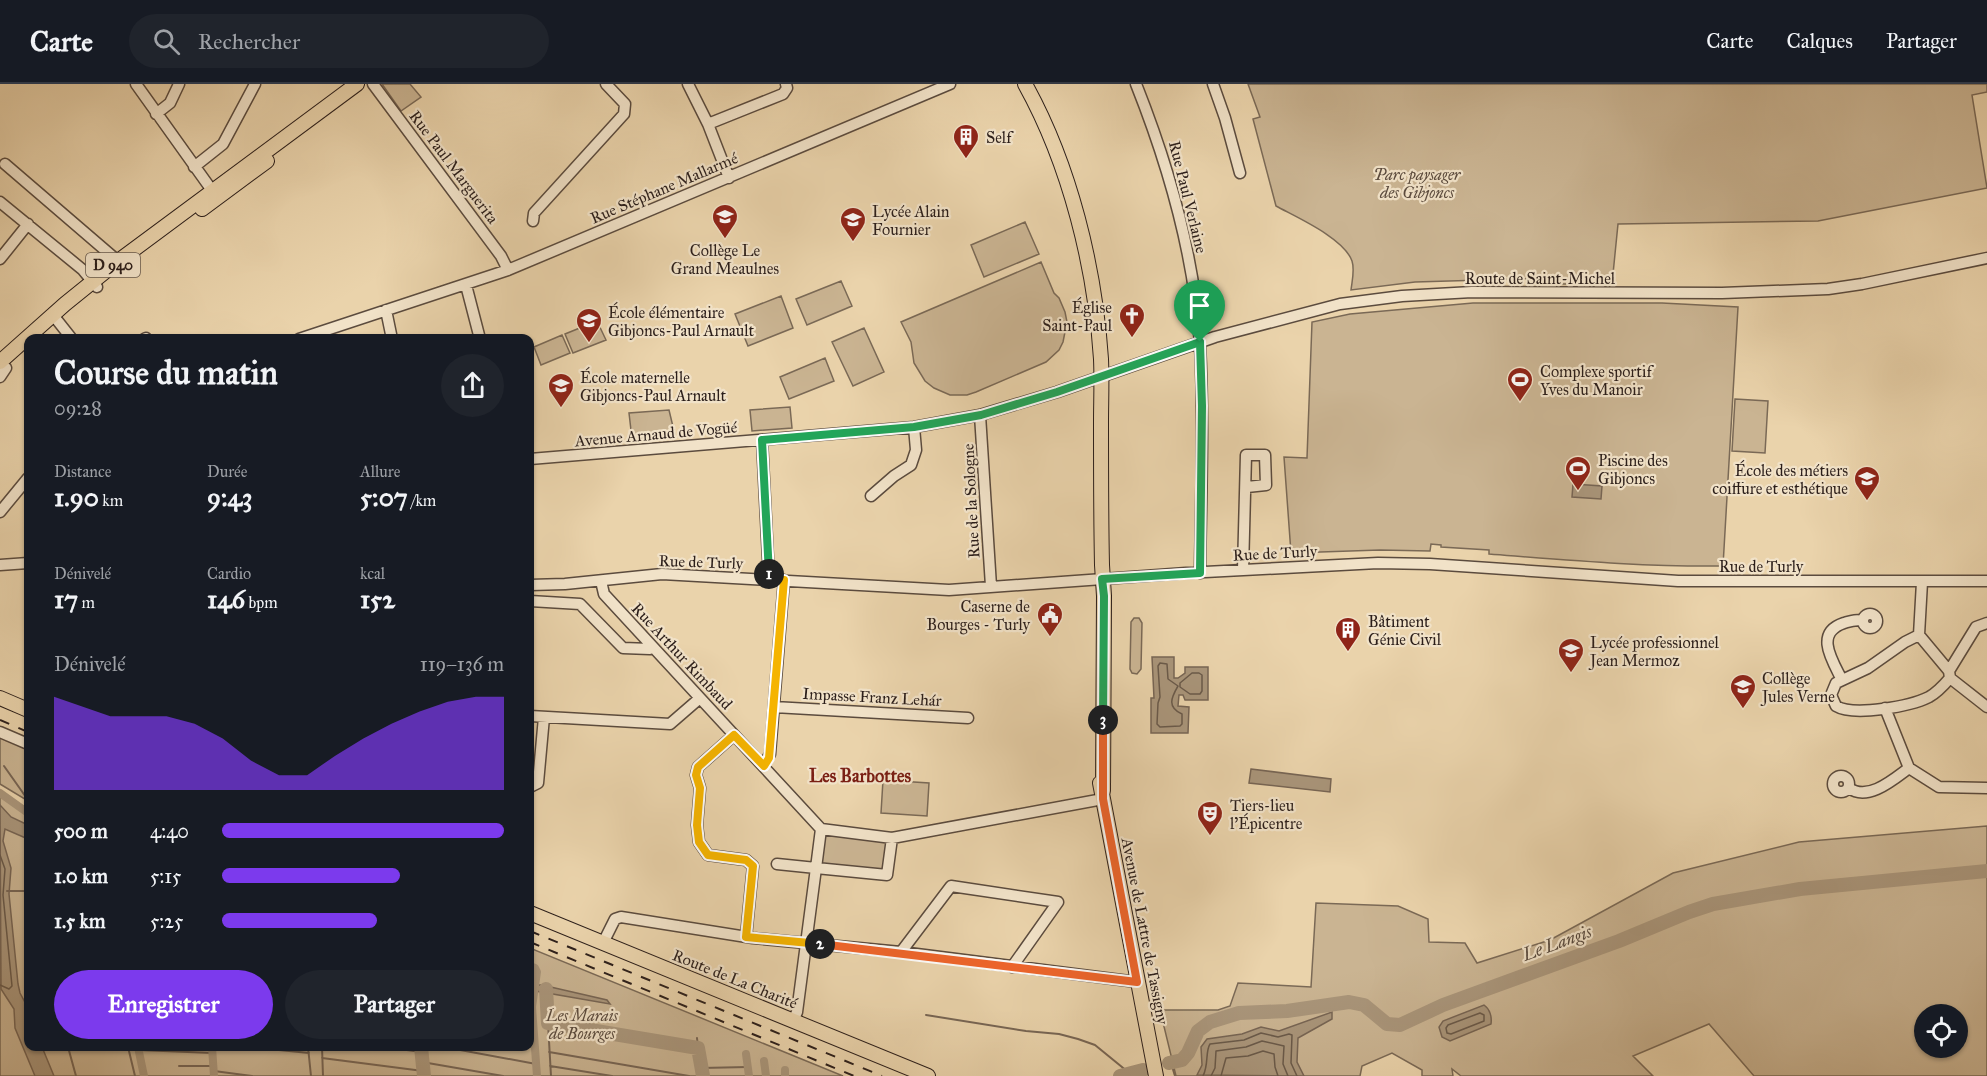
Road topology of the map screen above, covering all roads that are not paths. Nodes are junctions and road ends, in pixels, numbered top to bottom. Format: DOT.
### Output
graph roads {
  1 [pos="136,84"];
  2 [pos="179,84"];
  3 [pos="255,84"];
  4 [pos="357,84"];
  5 [pos="371,84"];
  6 [pos="606,84"];
  7 [pos="689,84"];
  8 [pos="786,84"];
  9 [pos="950,84"];
  10 [pos="1025,84"];
  11 [pos="1136,84"];
  12 [pos="1214,84"];
  13 [pos="156,114"];
  14 [pos="708,124"];
  15 [pos="5,164"];
  16 [pos="194,167"];
  17 [pos="1240,173"];
  18 [pos="729,178"];
  19 [pos="214,194"];
  20 [pos="0,202"];
  21 [pos="533,221"];
  22 [pos="27,224"];
  23 [pos="0,258"];
  24 [pos="1987,258"];
  25 [pos="119,265"];
  26 [pos="508,270"];
  27 [pos="95,284"];
  28 [pos="466,285"];
  29 [pos="386,310"];
  30 [pos="56,318"];
  31 [pos="39,334"];
  32 [pos="43,334"];
  33 [pos="68,334"];
  34 [pos="314,334"];
  35 [pos="391,334"];
  36 [pos="479,334"];
  37 [pos="1200,342"];
  38 [pos="24,349"];
  39 [pos="24,352"];
  40 [pos="2,370"];
  41 [pos="1101,376"];
  42 [pos="981,415"];
  43 [pos="914,427"];
  44 [pos="762,440"];
  45 [pos="534,459"];
  46 [pos="24,483"];
  47 [pos="1247,487"];
  48 [pos="871,496"];
  49 [pos="0,512"];
  50 [pos="24,563"];
  51 [pos="0,565"];
  52 [pos="1243,570"];
  53 [pos="1200,573"];
  54 [pos="769,579"];
  55 [pos="1102,579"];
  56 [pos="601,580"];
  57 [pos="784,580"];
  58 [pos="1987,581"];
  59 [pos="1922,582"];
  60 [pos="534,585"];
  61 [pos="991,586"];
  62 [pos="534,601"];
  63 [pos="1863,621"];
  64 [pos="1987,623"];
  65 [pos="1919,636"];
  66 [pos="652,647"];
  67 [pos="1950,674"];
  68 [pos="1842,680"];
  69 [pos="700,698"];
  70 [pos="0,699"];
  71 [pos="774,707"];
  72 [pos="1987,707"];
  73 [pos="24,708"];
  74 [pos="1885,708"];
  75 [pos="534,716"];
  76 [pos="544,717"];
  77 [pos="968,718"];
  78 [pos="0,732"];
  79 [pos="734,735"];
  80 [pos="24,742"];
  81 [pos="764,766"];
  82 [pos="1909,768"];
  83 [pos="534,785"];
  84 [pos="1849,788"];
  85 [pos="1987,788"];
  86 [pos="1103,795"];
  87 [pos="821,829"];
  88 [pos="892,838"];
  89 [pos="777,864"];
  90 [pos="816,868"];
  91 [pos="534,915"];
  92 [pos="746,937"];
  93 [pos="807,942"];
  94 [pos="603,943"];
  95 [pos="902,952"];
  96 [pos="1012,967"];
  97 [pos="1137,982"];
  98 [pos="793,1021"];
  99 [pos="1155,1070"];
  100 [pos="928,1076"];
  1 -- 13 [label="street"];
  2 -- 13 [label="street"];
  3 -- 16 [label="street"];
  4 -- 19 [label="main road, D 940"];
  5 -- 19 [label="main road, D 940"];
  5 -- 26 [label="street, Rue Paul Marguerita"];
  6 -- 21 [label="street"];
  7 -- 14 [label="street"];
  8 -- 14 [label="street"];
  9 -- 18 [label="street, Rue Stéphane Mallarmé"];
  10 -- 41 [label="main road, Avenue de Lattre de Tassigny"];
  11 -- 37 [label="street, Rue Paul Verlaine"];
  12 -- 17 [label="street"];
  13 -- 16 [label="street"];
  14 -- 18 [label="street"];
  15 -- 25 [label="street"];
  16 -- 19 [label="street"];
  18 -- 26 [label="street, Rue Stéphane Mallarmé"];
  19 -- 25 [label="main road, D 940"];
  20 -- 22 [label="street"];
  22 -- 23 [label="street"];
  22 -- 27 [label="street"];
  24 -- 37 [label="street, Route de Saint-Michel"];
  25 -- 27 [label="main road, D 940"];
  26 -- 28 [label="street, Rue Stéphane Mallarmé"];
  27 -- 30 [label="main road, D 940"];
  28 -- 29 [label="street, Rue Stéphane Mallarmé"];
  28 -- 36 [label="street"];
  29 -- 34 [label="street, Rue Stéphane Mallarmé"];
  29 -- 35 [label="street"];
  30 -- 31 [label="main road, D 940"];
  30 -- 32 [label="main road, D 940"];
  30 -- 33 [label="street"];
  37 -- 41 [label="street, Route de Saint-Michel"];
  37 -- 53 [label="street, Rue Paul Verlaine"];
  38 -- 40 [label="main road, D 940"];
  39 -- 40 [label="main road, D 940"];
  41 -- 42 [label="street, Avenue Arnaud de Vogüé"];
  41 -- 55 [label="main road, Avenue de Lattre de Tassigny"];
  42 -- 43 [label="street, Avenue Arnaud de Vogüé"];
  42 -- 61 [label="street, Rue de la Sologne"];
  43 -- 44 [label="street, Avenue Arnaud de Vogüé"];
  43 -- 48 [label="street"];
  44 -- 45 [label="street, Avenue Arnaud de Vogüé"];
  44 -- 54 [label="street"];
  46 -- 49 [label="street"];
  47 -- 52 [label="street"];
  50 -- 51 [label="street"];
  52 -- 53 [label="street, Rue de Turly"];
  52 -- 59 [label="street, Rue de Turly"];
  53 -- 55 [label="street, Rue de Turly"];
  54 -- 56 [label="street, Rue de Turly"];
  54 -- 57 [label="street, Rue de Turly"];
  55 -- 61 [label="street, Rue de Turly"];
  55 -- 86 [label="main road, Avenue de Lattre de Tassigny"];
  56 -- 60 [label="street, Rue de Turly"];
  56 -- 66 [label="street, Rue Arthur Rimbaud"];
  57 -- 61 [label="street, Rue de Turly"];
  57 -- 71 [label="street"];
  58 -- 59 [label="street, Rue de Turly"];
  59 -- 65 [label="street"];
  62 -- 66 [label="street"];
  63 -- 68 [label="street"];
  64 -- 67 [label="street"];
  65 -- 67 [label="street"];
  65 -- 68 [label="street"];
  66 -- 69 [label="street, Rue Arthur Rimbaud"];
  67 -- 72 [label="street"];
  67 -- 74 [label="street"];
  68 -- 74 [label="street"];
  69 -- 76 [label="street"];
  69 -- 79 [label="street, Rue Arthur Rimbaud"];
  70 -- 73 [label="main road"];
  71 -- 77 [label="street, Impasse Franz Lehár"];
  71 -- 81 [label="street"];
  74 -- 82 [label="street"];
  75 -- 76 [label="street"];
  76 -- 83 [label="street"];
  78 -- 80 [label="street"];
  79 -- 81 [label="street, Rue Arthur Rimbaud"];
  79 -- 92 [label="street"];
  81 -- 87 [label="street, Rue Arthur Rimbaud"];
  82 -- 84 [label="street"];
  82 -- 85 [label="street"];
  86 -- 88 [label="street"];
  86 -- 97 [label="main road, Avenue de Lattre de Tassigny"];
  87 -- 88 [label="street"];
  87 -- 90 [label="street"];
  88 -- 90 [label="street"];
  89 -- 90 [label="street"];
  90 -- 93 [label="street"];
  91 -- 94 [label="main road, Route de La Charité"];
  92 -- 93 [label="street"];
  92 -- 94 [label="street"];
  93 -- 95 [label="street"];
  93 -- 98 [label="street"];
  94 -- 98 [label="main road, Route de La Charité"];
  95 -- 96 [label="street"];
  95 -- 96 [label="street"];
  96 -- 97 [label="street"];
  97 -- 99 [label="main road, Avenue de Lattre de Tassigny"];
  98 -- 100 [label="main road, Route de La Charité"];
}
